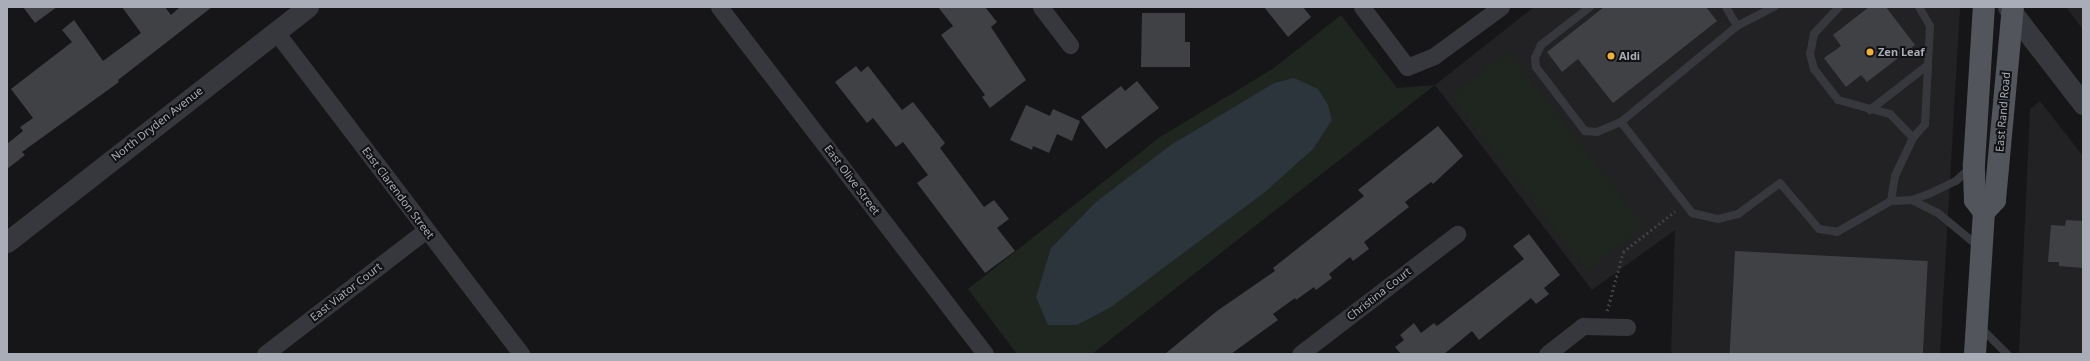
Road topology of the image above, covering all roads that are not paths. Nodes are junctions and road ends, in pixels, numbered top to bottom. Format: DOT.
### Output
graph roads {
  1 [pos="308,7"];
  2 [pos="719,7"];
  3 [pos="1041,7"];
  4 [pos="1362,7"];
  5 [pos="1501,7"];
  6 [pos="1590,7"];
  7 [pos="1726,7"];
  8 [pos="1839,7"];
  9 [pos="1919,7"];
  10 [pos="1984,7"];
  11 [pos="1772,8"];
  12 [pos="2011,9"];
  13 [pos="1737,26"];
  14 [pos="276,32"];
  15 [pos="1070,45"];
  16 [pos="1928,65"];
  17 [pos="2083,104"];
  18 [pos="1870,110"];
  19 [pos="1621,122"];
  20 [pos="1913,138"];
  21 [pos="1974,164"];
  22 [pos="1912,200"];
  23 [pos="1891,201"];
  24 [pos="1984,212"];
  25 [pos="426,230"];
  26 [pos="1457,234"];
  27 [pos="7,242"];
  28 [pos="1982,249"];
  29 [pos="1977,323"];
  30 [pos="1628,327"];
  31 [pos="265,354"];
  32 [pos="521,354"];
  33 [pos="984,354"];
  34 [pos="1300,354"];
  35 [pos="1547,354"];
  36 [pos="1975,354"];
  37 [pos="2007,354"];
  1 -- 14 [label="street, North Dryden Avenue"];
  2 -- 33 [label="street, East Olive Street"];
  3 -- 15 [label="street"];
  4 -- 5 [label="street"];
  6 -- 19 [label="lane"];
  7 -- 13 [label="lane"];
  8 -- 18 [label="lane"];
  9 -- 16 [label="lane"];
  10 -- 21 [label="main road"];
  11 -- 13 [label="lane"];
  12 -- 17 [label="street"];
  12 -- 24 [label="main road, East Rand Road"];
  13 -- 19 [label="lane"];
  14 -- 25 [label="street, East Clarendon Street"];
  14 -- 27 [label="street, North Dryden Avenue"];
  16 -- 18 [label="lane"];
  16 -- 20 [label="lane"];
  18 -- 20 [label="lane"];
  19 -- 23 [label="lane"];
  20 -- 23 [label="lane"];
  21 -- 22 [label="lane"];
  21 -- 24 [label="main road"];
  22 -- 23 [label="lane"];
  22 -- 28 [label="lane"];
  24 -- 28 [label="main road"];
  25 -- 31 [label="street, East Viator Court"];
  25 -- 32 [label="street, East Clarendon Street"];
  26 -- 34 [label="street, Christina Court"];
  28 -- 29 [label="main road"];
  29 -- 36 [label="main road"];
  29 -- 37 [label="lane"];
  30 -- 35 [label="street"];
}
